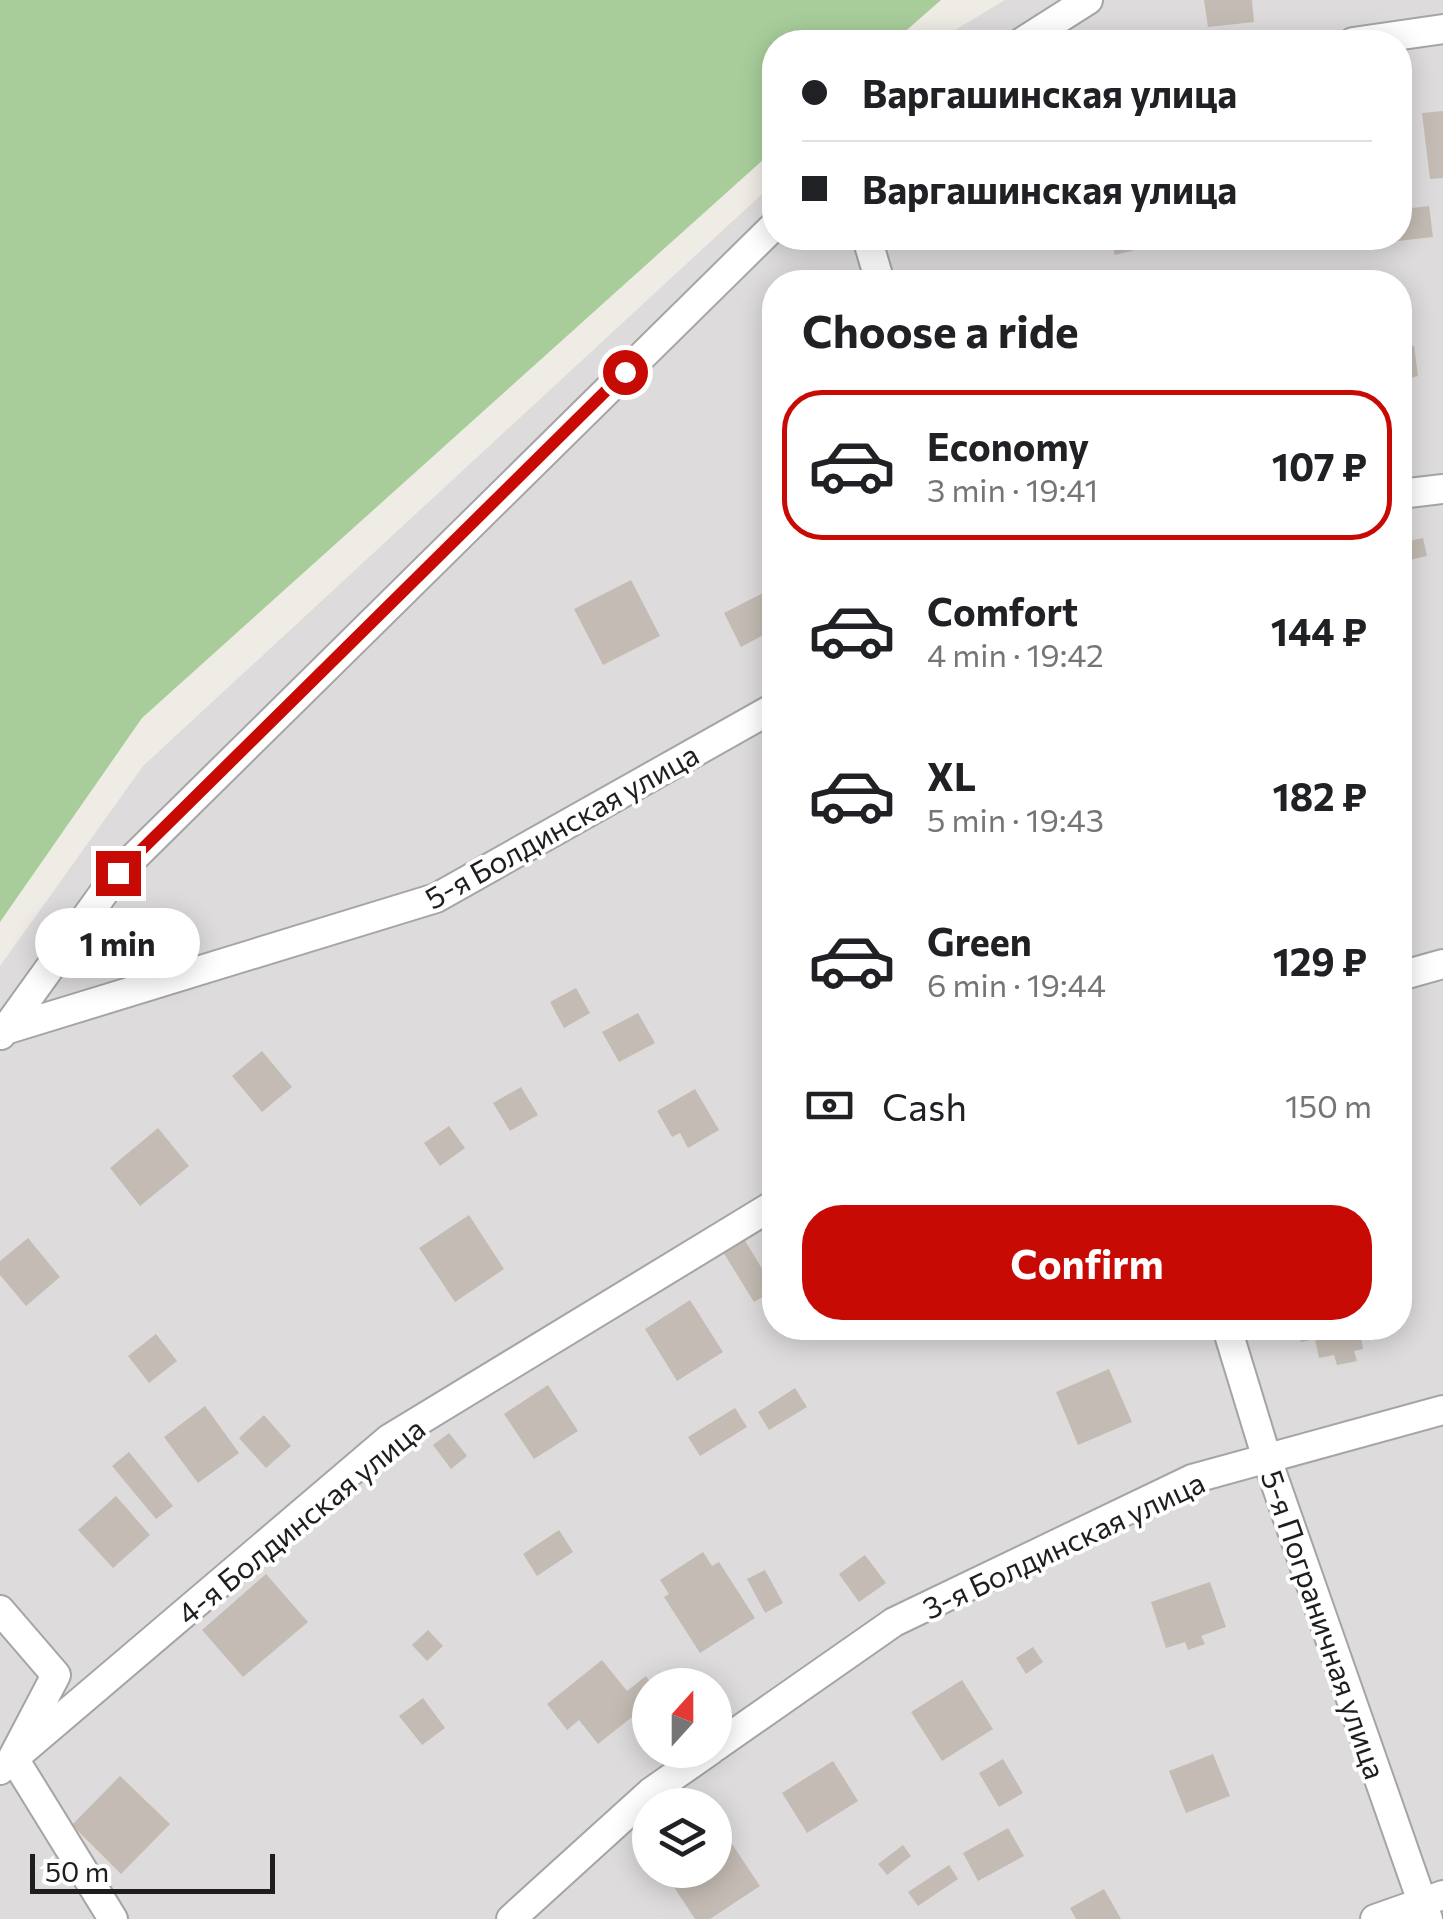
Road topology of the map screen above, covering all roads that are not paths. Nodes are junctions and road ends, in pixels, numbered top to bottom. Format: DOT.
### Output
graph roads {
  1 [pos="1088,0"];
  2 [pos="1443,29"];
  3 [pos="1041,30"];
  4 [pos="1412,33"];
  5 [pos="762,237"];
  6 [pos="1443,488"];
  7 [pos="1412,492"];
  8 [pos="762,715"];
  9 [pos="1443,964"];
  10 [pos="1412,973"];
  11 [pos="2,1034"];
  12 [pos="762,1212"];
  13 [pos="1231,1340"];
  14 [pos="1443,1410"];
  15 [pos="1267,1458"];
  16 [pos="0,1610"];
  17 [pos="732,1735"];
  18 [pos="7,1764"];
  19 [pos="685,1768"];
  20 [pos="1431,1905"];
  21 [pos="113,1919"];
  22 [pos="512,1919"];
  23 [pos="1375,1919"];
  1 -- 3 [label="street"];
  2 -- 4 [label="street"];
  5 -- 11 [label="street"];
  6 -- 7 [label="street"];
  8 -- 11 [label="street, 5-я Болдинская улица"];
  9 -- 10 [label="street"];
  12 -- 18 [label="street, 4-я Болдинская улица"];
  13 -- 15 [label="street, 5-я Пограничная улица"];
  14 -- 15 [label="street, 3-я Болдинская улица"];
  15 -- 17 [label="street, 3-я Болдинская улица"];
  15 -- 20 [label="street, 5-я Пограничная улица"];
  16 -- 18 [label="street"];
  18 -- 21 [label="street"];
  19 -- 22 [label="street, 3-я Болдинская улица"];
  20 -- 23 [label="street"];
}
